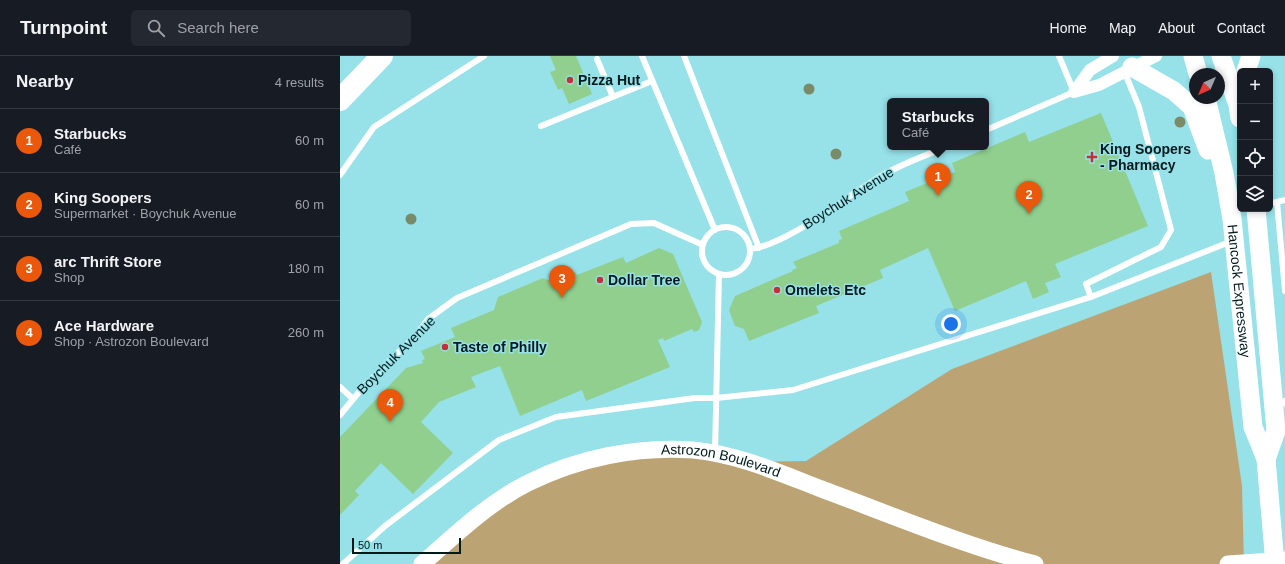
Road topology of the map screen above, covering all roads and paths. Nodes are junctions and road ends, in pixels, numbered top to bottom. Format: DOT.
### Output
graph roads {
  1 [pos="382,56"];
  2 [pos="484,56"];
  3 [pos="642,56"];
  4 [pos="684,56"];
  5 [pos="1059,56"];
  6 [pos="1113,56"];
  7 [pos="1156,56"];
  8 [pos="1193,56"];
  9 [pos="1221,56"];
  10 [pos="1251,56"];
  11 [pos="597,59"];
  12 [pos="1196,68"];
  13 [pos="1247,68"];
  14 [pos="1128,69"];
  15 [pos="652,81"];
  16 [pos="1074,92"];
  17 [pos="613,97"];
  18 [pos="340,100"];
  19 [pos="1207,104"];
  20 [pos="1238,104"];
  21 [pos="541,126"];
  22 [pos="989,129"];
  23 [pos="939,150"];
  24 [pos="1224,173"];
  25 [pos="340,175"];
  26 [pos="1285,200"];
  27 [pos="1273,202"];
  28 [pos="1256,212"];
  29 [pos="715,230"];
  30 [pos="1283,237"];
  31 [pos="1235,240"];
  32 [pos="703,245"];
  33 [pos="759,248"];
  34 [pos="750,249"];
  35 [pos="1283,258"];
  36 [pos="719,274"];
  37 [pos="1285,291"];
  38 [pos="1091,297"];
  39 [pos="340,387"];
  40 [pos="716,398"];
  41 [pos="353,399"];
  42 [pos="1279,408"];
  43 [pos="340,415"];
  44 [pos="714,454"];
  45 [pos="1266,459"];
  46 [pos="1278,562"];
  47 [pos="344,564"];
  48 [pos="422,564"];
  49 [pos="1035,564"];
  50 [pos="1228,564"];
  1 -- 18 [label="highway"];
  2 -- 25 [label="lane"];
  3 -- 15 [label="lane"];
  4 -- 33 [label="lane"];
  5 -- 16 [label="lane"];
  6 -- 16 [label="street"];
  7 -- 14 [label="street"];
  8 -- 12 [label="main road"];
  9 -- 20 [label="main road"];
  10 -- 13 [label="main road"];
  11 -- 17 [label="lane"];
  14 -- 16 [label="street"];
  14 -- 24 [label="main road"];
  14 -- 38 [label="lane"];
  15 -- 17 [label="lane"];
  15 -- 29 [label="lane"];
  16 -- 22 [label="lane"];
  17 -- 21 [label="lane"];
  19 -- 24 [label="main road, Hancock Expressway"];
  23 -- 33 [label="lane, Boychuk Avenue"];
  24 -- 31 [label="main road, Hancock Expressway"];
  26 -- 27 [label="lane"];
  27 -- 30 [label="lane"];
  28 -- 42 [label="main road, Hancock Expressway"];
  29 -- 32 [label="lane"];
  29 -- 34 [label="lane"];
  30 -- 35 [label="lane"];
  31 -- 38 [label="lane"];
  31 -- 45 [label="main road, Hancock Expressway"];
  32 -- 36 [label="lane"];
  32 -- 41 [label="lane, Boychuk Avenue"];
  33 -- 34 [label="lane, Boychuk Avenue"];
  34 -- 36 [label="lane"];
  35 -- 37 [label="lane"];
  36 -- 40 [label="lane"];
  38 -- 40 [label="lane"];
  39 -- 41 [label="lane, Boychuk Avenue"];
  40 -- 44 [label="lane"];
  40 -- 47 [label="lane"];
  41 -- 43 [label="lane, Boychuk Avenue"];
  42 -- 45 [label="main road, Hancock Expressway"];
  44 -- 48 [label="main road, Astrozon Boulevard"];
  44 -- 49 [label="main road, Astrozon Boulevard"];
  45 -- 46 [label="main road, Hancock Expressway"];
  46 -- 50 [label="main road"];
}
